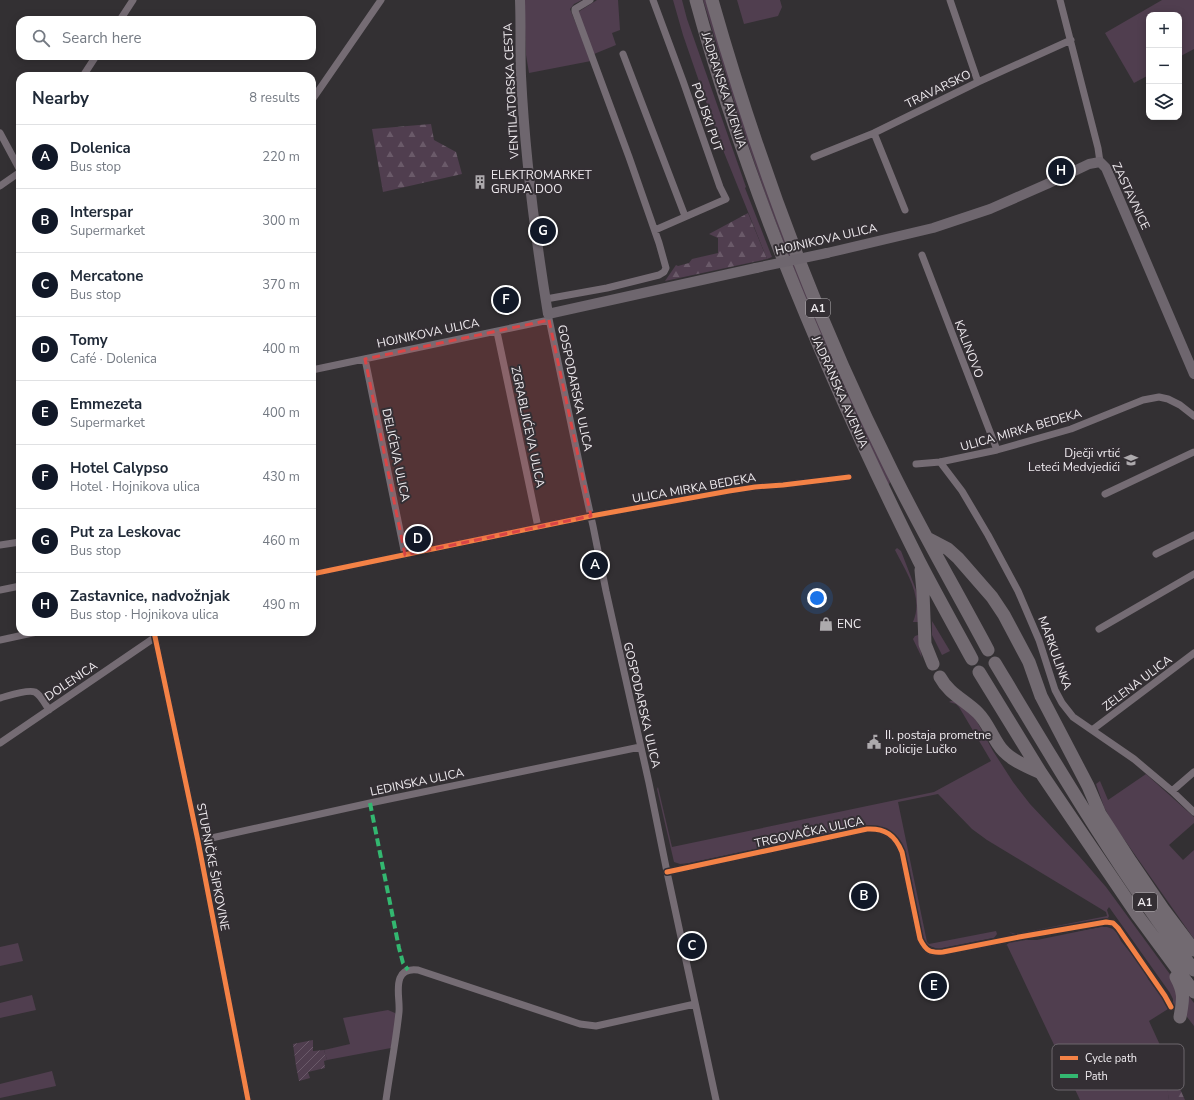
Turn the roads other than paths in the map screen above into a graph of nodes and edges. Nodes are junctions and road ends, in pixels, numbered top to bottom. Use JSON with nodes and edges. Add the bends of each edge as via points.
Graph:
{"nodes":[{"id":1,"x":133,"y":0,"type":"edge"},
{"id":2,"x":380,"y":0,"type":"edge"},
{"id":3,"x":520,"y":0,"type":"edge"},
{"id":4,"x":590,"y":0,"type":"edge"},
{"id":5,"x":653,"y":0,"type":"edge"},
{"id":6,"x":687,"y":0,"type":"edge"},
{"id":7,"x":696,"y":0,"type":"edge"},
{"id":8,"x":713,"y":0,"type":"edge"},
{"id":9,"x":950,"y":0,"type":"edge"},
{"id":10,"x":1060,"y":0,"type":"edge"},
{"id":11,"x":123,"y":16,"type":"edge"},
{"id":12,"x":1071,"y":40,"type":"junction"},
{"id":13,"x":623,"y":54,"type":"dead end"},
{"id":14,"x":93,"y":60,"type":"edge"},
{"id":15,"x":86,"y":72,"type":"edge"},
{"id":16,"x":978,"y":82,"type":"junction"},
{"id":17,"x":316,"y":94,"type":"edge"},
{"id":18,"x":725,"y":100,"type":"junction"},
{"id":19,"x":0,"y":133,"type":"edge"},
{"id":20,"x":874,"y":133,"type":"junction"},
{"id":21,"x":814,"y":157,"type":"dead end"},
{"id":22,"x":1100,"y":162,"type":"junction"},
{"id":23,"x":16,"y":163,"type":"edge"},
{"id":24,"x":16,"y":174,"type":"edge"},
{"id":25,"x":0,"y":186,"type":"edge"},
{"id":26,"x":905,"y":210,"type":"dead end"},
{"id":27,"x":685,"y":216,"type":"junction"},
{"id":28,"x":655,"y":230,"type":"junction"},
{"id":29,"x":922,"y":255,"type":"dead end"},
{"id":30,"x":546,"y":299,"type":"junction"},
{"id":31,"x":549,"y":317,"type":"junction"},
{"id":32,"x":497,"y":332,"type":"junction"},
{"id":33,"x":365,"y":359,"type":"junction"},
{"id":34,"x":316,"y":369,"type":"edge"},
{"id":35,"x":1194,"y":373,"type":"edge"},
{"id":36,"x":1194,"y":416,"type":"edge"},
{"id":37,"x":997,"y":450,"type":"junction"},
{"id":38,"x":1194,"y":452,"type":"edge"},
{"id":39,"x":940,"y":462,"type":"junction"},
{"id":40,"x":916,"y":464,"type":"dead end"},
{"id":41,"x":849,"y":477,"type":"dead end"},
{"id":42,"x":1105,"y":494,"type":"dead end"},
{"id":43,"x":591,"y":516,"type":"junction"},
{"id":44,"x":538,"y":527,"type":"junction"},
{"id":45,"x":1194,"y":535,"type":"edge"},
{"id":46,"x":927,"y":538,"type":"junction"},
{"id":47,"x":16,"y":543,"type":"edge"},
{"id":48,"x":0,"y":545,"type":"edge"},
{"id":49,"x":1156,"y":554,"type":"dead end"},
{"id":50,"x":405,"y":555,"type":"junction"},
{"id":51,"x":920,"y":562,"type":"junction"},
{"id":52,"x":316,"y":573,"type":"edge"},
{"id":53,"x":1194,"y":574,"type":"edge"},
{"id":54,"x":16,"y":587,"type":"edge"},
{"id":55,"x":0,"y":590,"type":"edge"},
{"id":56,"x":1099,"y":629,"type":"dead end"},
{"id":57,"x":19,"y":636,"type":"edge"},
{"id":58,"x":153,"y":636,"type":"edge"},
{"id":59,"x":154,"y":636,"type":"edge"},
{"id":60,"x":0,"y":640,"type":"edge"},
{"id":61,"x":988,"y":650,"type":"dead end"},
{"id":62,"x":1194,"y":653,"type":"edge"},
{"id":63,"x":972,"y":659,"type":"dead end"},
{"id":64,"x":995,"y":663,"type":"dead end"},
{"id":65,"x":933,"y":664,"type":"dead end"},
{"id":66,"x":979,"y":672,"type":"dead end"},
{"id":67,"x":940,"y":677,"type":"dead end"},
{"id":68,"x":0,"y":698,"type":"edge"},
{"id":69,"x":49,"y":710,"type":"junction"},
{"id":70,"x":1092,"y":730,"type":"junction"},
{"id":71,"x":0,"y":743,"type":"edge"},
{"id":72,"x":640,"y":746,"type":"junction"},
{"id":73,"x":1194,"y":772,"type":"edge"},
{"id":74,"x":1041,"y":773,"type":"junction"},
{"id":75,"x":1172,"y":791,"type":"junction"},
{"id":76,"x":1194,"y":812,"type":"edge"},
{"id":77,"x":198,"y":841,"type":"junction"},
{"id":78,"x":667,"y":872,"type":"junction"},
{"id":79,"x":1194,"y":950,"type":"edge"},
{"id":80,"x":1170,"y":959,"type":"junction"},
{"id":81,"x":1194,"y":970,"type":"edge"},
{"id":82,"x":1194,"y":992,"type":"edge"},
{"id":83,"x":695,"y":1004,"type":"junction"},
{"id":84,"x":1171,"y":1007,"type":"dead end"},
{"id":85,"x":1180,"y":1017,"type":"dead end"},
{"id":86,"x":248,"y":1100,"type":"edge"},
{"id":87,"x":386,"y":1100,"type":"edge"},
{"id":88,"x":716,"y":1100,"type":"edge"}],
"edges":[{"from":1,"to":11,"type":"street"},
{"from":2,"to":17,"type":"street"},
{"from":3,"to":30,"type":"main road","name":"VENTILATORSKA CESTA","via":[[521,75],[528,166]]},
{"from":4,"to":28,"type":"street","via":[[575,11]]},
{"from":5,"to":27,"type":"street","name":"POLJSKI PUT","via":[[726,199]]},
{"from":6,"to":18,"type":"highway","via":[[709,73]]},
{"from":7,"to":18,"type":"highway","name":"JADRANSKA AVENIJA","number":"A1"},
{"from":8,"to":46,"type":"highway","name":"JADRANSKA AVENIJA","number":"A1","via":[[750,124],[800,263],[880,445]]},
{"from":9,"to":16,"type":"street"},
{"from":10,"to":12,"type":"street","name":"ZASTAVNICE"},
{"from":12,"to":16,"type":"street","name":"TRAVARSKO"},
{"from":12,"to":22,"type":"street","name":"ZASTAVNICE"},
{"from":13,"to":27,"type":"street"},
{"from":14,"to":15,"type":"street"},
{"from":16,"to":20,"type":"street","name":"TRAVARSKO"},
{"from":18,"to":51,"type":"highway","name":"JADRANSKA AVENIJA","number":"A1","via":[[798,297],[858,434]]},
{"from":19,"to":23,"type":"street"},
{"from":20,"to":21,"type":"street","name":"TRAVARSKO"},
{"from":20,"to":26,"type":"street"},
{"from":22,"to":31,"type":"main road","name":"HOJNIKOVA ULICA","bridge":true,"via":[[1089,164],[990,209],[933,228]]},
{"from":22,"to":35,"type":"main road","name":"ZASTAVNICE","via":[[1106,168]]},
{"from":24,"to":25,"type":"street"},
{"from":27,"to":28,"type":"street","name":"POLJSKI PUT"},
{"from":28,"to":30,"type":"street","via":[[666,268],[664,272],[607,288]]},
{"from":29,"to":37,"type":"street","name":"KALINOVO"},
{"from":30,"to":31,"type":"main road","name":"VENTILATORSKA CESTA"},
{"from":31,"to":32,"type":"street","name":"HOJNIKOVA ULICA"},
{"from":31,"to":43,"type":"street","name":"GOSPODARSKA ULICA"},
{"from":32,"to":33,"type":"street","name":"HOJNIKOVA ULICA"},
{"from":32,"to":44,"type":"street","name":"ZGRABLJIĆEVA ULICA"},
{"from":33,"to":34,"type":"street","name":"HOJNIKOVA ULICA"},
{"from":33,"to":50,"type":"street","name":"DELIĆEVA ULICA"},
{"from":36,"to":37,"type":"street","name":"ULICA MIRKA BEDEKA","via":[[1180,405],[1159,397],[1143,400],[1071,430]]},
{"from":37,"to":39,"type":"street","name":"ULICA MIRKA BEDEKA"},
{"from":38,"to":42,"type":"street"},
{"from":39,"to":40,"type":"street","name":"ULICA MIRKA BEDEKA"},
{"from":39,"to":70,"type":"street","name":"MARKULINKA","via":[[962,491],[1018,591],[1062,703],[1073,717]]},
{"from":41,"to":43,"type":"street","name":"ULICA MIRKA BEDEKA","via":[[729,490]]},
{"from":43,"to":44,"type":"street"},
{"from":43,"to":72,"type":"street","name":"GOSPODARSKA ULICA"},
{"from":44,"to":50,"type":"street"},
{"from":45,"to":49,"type":"street"},
{"from":46,"to":61,"type":"highway","name":"JADRANSKA AVENIJA"},
{"from":46,"to":79,"type":"highway","via":[[948,549],[958,558],[1004,615],[1029,662],[1041,696],[1100,814],[1130,862]]},
{"from":47,"to":48,"type":"street"},
{"from":50,"to":52,"type":"street"},
{"from":51,"to":63,"type":"highway","name":"JADRANSKA AVENIJA","number":"A1"},
{"from":51,"to":65,"type":"highway","via":[[925,644]]},
{"from":53,"to":56,"type":"street"},
{"from":54,"to":55,"type":"street"},
{"from":57,"to":60,"type":"street"},
{"from":58,"to":69,"type":"street","name":"DOLENICA"},
{"from":59,"to":77,"type":"street","name":"STUPNIČKE ŠIPKOVINE"},
{"from":62,"to":70,"type":"street","name":"ZELENA ULICA"},
{"from":64,"to":81,"type":"highway","number":"A1","via":[[1083,810]]},
{"from":66,"to":74,"type":"highway","number":"A1"},
{"from":67,"to":74,"type":"highway","via":[[948,689],[979,714],[1008,756]]},
{"from":68,"to":69,"type":"street","via":[[28,691],[35,692]]},
{"from":69,"to":71,"type":"street","name":"DOLENICA"},
{"from":70,"to":75,"type":"street","name":"MARKULINKA","via":[[1134,759]]},
{"from":72,"to":77,"type":"street","name":"LEDINSKA ULICA"},
{"from":72,"to":78,"type":"street","name":"GOSPODARSKA ULICA"},
{"from":73,"to":75,"type":"street"},
{"from":74,"to":80,"type":"highway","number":"A1"},
{"from":75,"to":76,"type":"street","name":"MARKULINKA"},
{"from":77,"to":86,"type":"street","name":"STUPNIČKE ŠIPKOVINE"},
{"from":78,"to":83,"type":"street","name":"GOSPODARSKA ULICA"},
{"from":78,"to":84,"type":"street","name":"TRGOVAČKA ULICA","via":[[866,829],[879,829],[892,836],[899,844],[920,939],[930,952],[943,952],[1106,922],[1112,923],[1118,928]]},
{"from":80,"to":82,"type":"highway","number":"A1"},
{"from":80,"to":85,"type":"highway","via":[[1183,991]]},
{"from":83,"to":87,"type":"street","via":[[596,1026],[580,1024],[418,970],[408,970],[402,974],[399,981],[400,1003]]},
{"from":83,"to":88,"type":"street","name":"GOSPODARSKA ULICA"}]}
